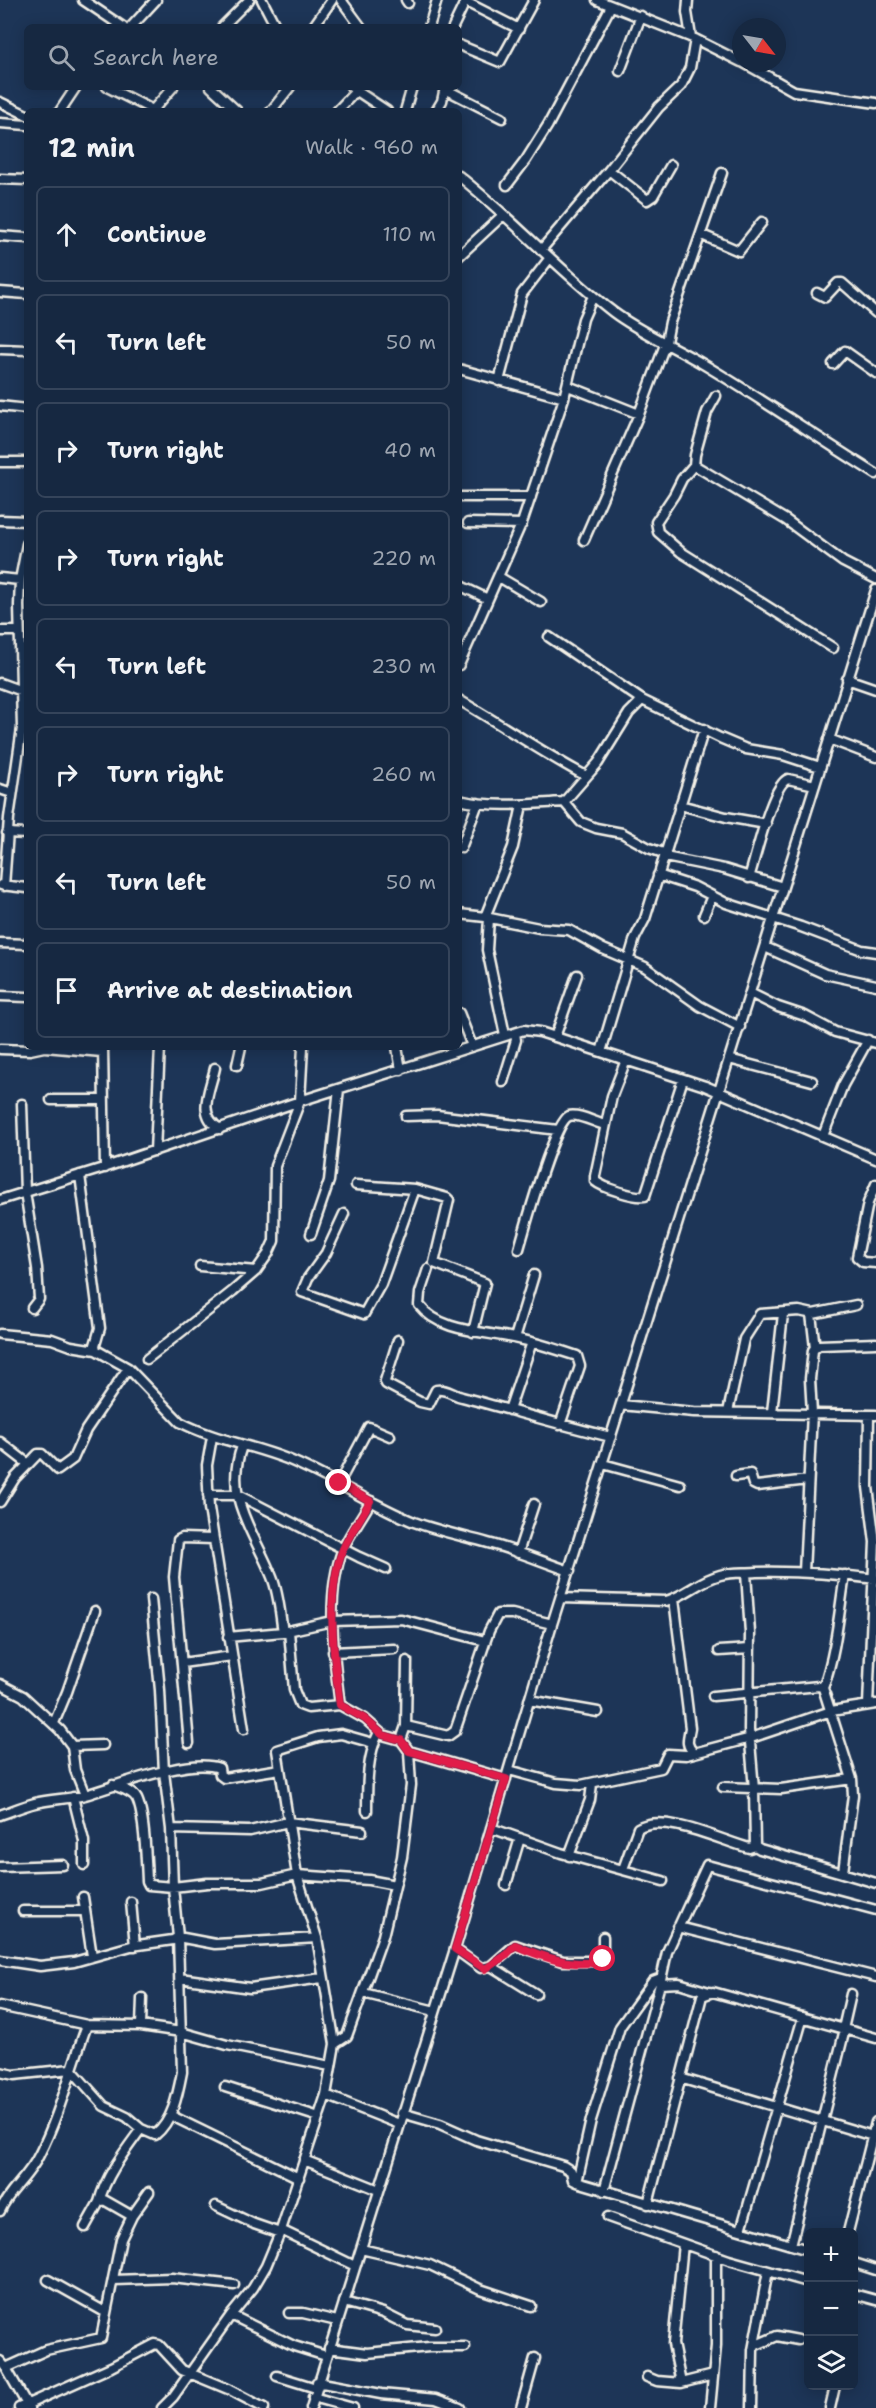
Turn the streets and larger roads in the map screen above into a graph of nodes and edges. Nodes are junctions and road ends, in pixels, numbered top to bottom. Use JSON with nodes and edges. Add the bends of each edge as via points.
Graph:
{"nodes":[{"id":1,"x":83,"y":0,"type":"edge"},
{"id":2,"x":156,"y":0,"type":"edge"},
{"id":3,"x":249,"y":0,"type":"edge"},
{"id":4,"x":262,"y":0,"type":"edge"},
{"id":5,"x":332,"y":0,"type":"edge"},
{"id":6,"x":341,"y":0,"type":"edge"},
{"id":7,"x":437,"y":0,"type":"edge"},
{"id":8,"x":534,"y":0,"type":"edge"},
{"id":9,"x":597,"y":0,"type":"edge"},
{"id":10,"x":688,"y":0,"type":"edge"},
{"id":11,"x":466,"y":1,"type":"edge"},
{"id":12,"x":611,"y":6,"type":"junction"},
{"id":13,"x":641,"y":16,"type":"junction"},
{"id":14,"x":119,"y":24,"type":"edge"},
{"id":15,"x":133,"y":24,"type":"edge"},
{"id":16,"x":225,"y":24,"type":"edge"},
{"id":17,"x":274,"y":24,"type":"edge"},
{"id":18,"x":315,"y":24,"type":"edge"},
{"id":19,"x":358,"y":24,"type":"edge"},
{"id":20,"x":430,"y":24,"type":"edge"},
{"id":21,"x":454,"y":24,"type":"edge"},
{"id":22,"x":519,"y":29,"type":"junction"},
{"id":23,"x":693,"y":38,"type":"junction"},
{"id":24,"x":462,"y":46,"type":"edge"},
{"id":25,"x":732,"y":57,"type":"edge"},
{"id":26,"x":620,"y":71,"type":"dead end"},
{"id":27,"x":760,"y":72,"type":"edge"},
{"id":28,"x":74,"y":90,"type":"edge"},
{"id":29,"x":113,"y":90,"type":"edge"},
{"id":30,"x":170,"y":90,"type":"edge"},
{"id":31,"x":214,"y":90,"type":"edge"},
{"id":32,"x":288,"y":90,"type":"edge"},
{"id":33,"x":352,"y":90,"type":"edge"},
{"id":34,"x":355,"y":90,"type":"edge"},
{"id":35,"x":410,"y":90,"type":"edge"},
{"id":36,"x":445,"y":90,"type":"edge"},
{"id":37,"x":449,"y":90,"type":"edge"},
{"id":38,"x":0,"y":102,"type":"edge"},
{"id":39,"x":876,"y":103,"type":"edge"},
{"id":40,"x":62,"y":108,"type":"edge"},
{"id":41,"x":147,"y":108,"type":"edge"},
{"id":42,"x":156,"y":108,"type":"edge"},
{"id":43,"x":234,"y":108,"type":"edge"},
{"id":44,"x":274,"y":108,"type":"edge"},
{"id":45,"x":339,"y":108,"type":"edge"},
{"id":46,"x":382,"y":108,"type":"edge"},
{"id":47,"x":406,"y":108,"type":"edge"},
{"id":48,"x":438,"y":108,"type":"edge"},
{"id":49,"x":24,"y":114,"type":"edge"},
{"id":50,"x":502,"y":118,"type":"dead end"},
{"id":51,"x":0,"y":123,"type":"edge"},
{"id":52,"x":24,"y":125,"type":"edge"},
{"id":53,"x":671,"y":165,"type":"dead end"},
{"id":54,"x":609,"y":170,"type":"junction"},
{"id":55,"x":722,"y":173,"type":"dead end"},
{"id":56,"x":462,"y":178,"type":"edge"},
{"id":57,"x":0,"y":179,"type":"edge"},
{"id":58,"x":24,"y":180,"type":"edge"},
{"id":59,"x":507,"y":184,"type":"dead end"},
{"id":60,"x":502,"y":215,"type":"junction"},
{"id":61,"x":762,"y":222,"type":"dead end"},
{"id":62,"x":702,"y":235,"type":"junction"},
{"id":63,"x":0,"y":236,"type":"edge"},
{"id":64,"x":24,"y":238,"type":"edge"},
{"id":65,"x":541,"y":250,"type":"junction"},
{"id":66,"x":462,"y":253,"type":"edge"},
{"id":67,"x":549,"y":259,"type":"junction"},
{"id":68,"x":0,"y":292,"type":"edge"},
{"id":69,"x":817,"y":293,"type":"dead end"},
{"id":70,"x":24,"y":294,"type":"edge"},
{"id":71,"x":593,"y":296,"type":"junction"},
{"id":72,"x":876,"y":313,"type":"edge"},
{"id":73,"x":666,"y":342,"type":"junction"},
{"id":74,"x":0,"y":349,"type":"edge"},
{"id":75,"x":24,"y":350,"type":"edge"},
{"id":76,"x":833,"y":363,"type":"dead end"},
{"id":77,"x":462,"y":370,"type":"edge"},
{"id":78,"x":876,"y":373,"type":"edge"},
{"id":79,"x":499,"y":381,"type":"junction"},
{"id":80,"x":568,"y":386,"type":"junction"},
{"id":81,"x":716,"y":396,"type":"dead end"},
{"id":82,"x":564,"y":398,"type":"junction"},
{"id":83,"x":0,"y":406,"type":"edge"},
{"id":84,"x":24,"y":409,"type":"edge"},
{"id":85,"x":639,"y":414,"type":"junction"},
{"id":86,"x":0,"y":462,"type":"edge"},
{"id":87,"x":24,"y":462,"type":"edge"},
{"id":88,"x":694,"y":465,"type":"junction"},
{"id":89,"x":876,"y":474,"type":"edge"},
{"id":90,"x":462,"y":497,"type":"edge"},
{"id":91,"x":531,"y":497,"type":"junction"},
{"id":92,"x":0,"y":520,"type":"edge"},
{"id":93,"x":24,"y":520,"type":"edge"},
{"id":94,"x":468,"y":523,"type":"dead end"},
{"id":95,"x":522,"y":524,"type":"junction"},
{"id":96,"x":584,"y":540,"type":"dead end"},
{"id":97,"x":24,"y":559,"type":"edge"},
{"id":98,"x":499,"y":577,"type":"junction"},
{"id":99,"x":0,"y":578,"type":"edge"},
{"id":100,"x":876,"y":579,"type":"edge"},
{"id":101,"x":20,"y":580,"type":"junction"},
{"id":102,"x":462,"y":586,"type":"edge"},
{"id":103,"x":875,"y":594,"type":"edge"},
{"id":104,"x":488,"y":599,"type":"junction"},
{"id":105,"x":541,"y":602,"type":"dead end"},
{"id":106,"x":23,"y":615,"type":"edge"},
{"id":107,"x":0,"y":631,"type":"edge"},
{"id":108,"x":19,"y":631,"type":"junction"},
{"id":109,"x":549,"y":637,"type":"dead end"},
{"id":110,"x":833,"y":648,"type":"dead end"},
{"id":111,"x":462,"y":658,"type":"edge"},
{"id":112,"x":847,"y":679,"type":"junction"},
{"id":113,"x":0,"y":683,"type":"edge"},
{"id":114,"x":876,"y":689,"type":"edge"},
{"id":115,"x":22,"y":691,"type":"junction"},
{"id":116,"x":642,"y":700,"type":"junction"},
{"id":117,"x":462,"y":702,"type":"edge"},
{"id":118,"x":704,"y":729,"type":"junction"},
{"id":119,"x":829,"y":739,"type":"junction"},
{"id":120,"x":876,"y":757,"type":"edge"},
{"id":121,"x":820,"y":767,"type":"junction"},
{"id":122,"x":586,"y":776,"type":"junction"},
{"id":123,"x":814,"y":785,"type":"junction"},
{"id":124,"x":0,"y":789,"type":"edge"},
{"id":125,"x":12,"y":793,"type":"junction"},
{"id":126,"x":462,"y":800,"type":"edge"},
{"id":127,"x":564,"y":802,"type":"junction"},
{"id":128,"x":478,"y":803,"type":"junction"},
{"id":129,"x":522,"y":805,"type":"junction"},
{"id":130,"x":680,"y":805,"type":"junction"},
{"id":131,"x":766,"y":824,"type":"junction"},
{"id":132,"x":8,"y":833,"type":"junction"},
{"id":133,"x":24,"y":834,"type":"edge"},
{"id":134,"x":3,"y":845,"type":"edge"},
{"id":135,"x":462,"y":845,"type":"edge"},
{"id":136,"x":665,"y":856,"type":"junction"},
{"id":137,"x":658,"y":875,"type":"junction"},
{"id":138,"x":750,"y":878,"type":"junction"},
{"id":139,"x":2,"y":886,"type":"edge"},
{"id":140,"x":783,"y":887,"type":"junction"},
{"id":141,"x":24,"y":888,"type":"edge"},
{"id":142,"x":712,"y":896,"type":"junction"},
{"id":143,"x":462,"y":914,"type":"edge"},
{"id":144,"x":704,"y":915,"type":"dead end"},
{"id":145,"x":487,"y":917,"type":"junction"},
{"id":146,"x":774,"y":918,"type":"junction"},
{"id":147,"x":0,"y":943,"type":"edge"},
{"id":148,"x":24,"y":944,"type":"edge"},
{"id":149,"x":765,"y":947,"type":"junction"},
{"id":150,"x":876,"y":952,"type":"edge"},
{"id":151,"x":629,"y":958,"type":"junction"},
{"id":152,"x":577,"y":975,"type":"dead end"},
{"id":153,"x":876,"y":985,"type":"edge"},
{"id":154,"x":750,"y":993,"type":"junction"},
{"id":155,"x":0,"y":996,"type":"edge"},
{"id":156,"x":24,"y":997,"type":"edge"},
{"id":157,"x":462,"y":1021,"type":"edge"},
{"id":158,"x":740,"y":1027,"type":"junction"},
{"id":159,"x":515,"y":1033,"type":"junction"},
{"id":160,"x":506,"y":1035,"type":"junction"},
{"id":161,"x":555,"y":1037,"type":"junction"},
{"id":162,"x":872,"y":1042,"type":"edge"},
{"id":163,"x":472,"y":1046,"type":"junction"},
{"id":164,"x":462,"y":1048,"type":"edge"},
{"id":165,"x":0,"y":1049,"type":"edge"},
{"id":166,"x":24,"y":1050,"type":"edge"},
{"id":167,"x":102,"y":1050,"type":"edge"},
{"id":168,"x":160,"y":1050,"type":"edge"},
{"id":169,"x":240,"y":1050,"type":"edge"},
{"id":170,"x":303,"y":1050,"type":"edge"},
{"id":171,"x":397,"y":1050,"type":"edge"},
{"id":172,"x":442,"y":1051,"type":"edge"},
{"id":173,"x":601,"y":1052,"type":"junction"},
{"id":174,"x":729,"y":1059,"type":"junction"},
{"id":175,"x":626,"y":1060,"type":"junction"},
{"id":176,"x":237,"y":1065,"type":"dead end"},
{"id":177,"x":214,"y":1068,"type":"dead end"},
{"id":178,"x":400,"y":1070,"type":"junction"},
{"id":179,"x":684,"y":1079,"type":"junction"},
{"id":180,"x":812,"y":1081,"type":"dead end"},
{"id":181,"x":502,"y":1082,"type":"dead end"},
{"id":182,"x":339,"y":1089,"type":"junction"},
{"id":183,"x":718,"y":1093,"type":"junction"},
{"id":184,"x":51,"y":1100,"type":"dead end"},
{"id":185,"x":102,"y":1100,"type":"junction"},
{"id":186,"x":300,"y":1101,"type":"junction"},
{"id":187,"x":22,"y":1104,"type":"dead end"},
{"id":188,"x":406,"y":1116,"type":"dead end"},
{"id":189,"x":605,"y":1125,"type":"junction"},
{"id":190,"x":220,"y":1129,"type":"junction"},
{"id":191,"x":558,"y":1130,"type":"junction"},
{"id":192,"x":823,"y":1136,"type":"junction"},
{"id":193,"x":155,"y":1151,"type":"junction"},
{"id":194,"x":876,"y":1159,"type":"edge"},
{"id":195,"x":105,"y":1167,"type":"junction"},
{"id":196,"x":80,"y":1175,"type":"junction"},
{"id":197,"x":876,"y":1184,"type":"edge"},
{"id":198,"x":356,"y":1185,"type":"dead end"},
{"id":199,"x":415,"y":1189,"type":"junction"},
{"id":200,"x":26,"y":1192,"type":"junction"},
{"id":201,"x":0,"y":1200,"type":"edge"},
{"id":202,"x":344,"y":1214,"type":"dead end"},
{"id":203,"x":311,"y":1234,"type":"dead end"},
{"id":204,"x":519,"y":1249,"type":"dead end"},
{"id":205,"x":876,"y":1263,"type":"edge"},
{"id":206,"x":200,"y":1266,"type":"dead end"},
{"id":207,"x":428,"y":1269,"type":"dead end"},
{"id":208,"x":256,"y":1271,"type":"junction"},
{"id":209,"x":534,"y":1275,"type":"dead end"},
{"id":210,"x":856,"y":1305,"type":"dead end"},
{"id":211,"x":32,"y":1308,"type":"dead end"},
{"id":212,"x":783,"y":1314,"type":"dead end"},
{"id":213,"x":811,"y":1314,"type":"junction"},
{"id":214,"x":473,"y":1332,"type":"junction"},
{"id":215,"x":0,"y":1334,"type":"edge"},
{"id":216,"x":515,"y":1338,"type":"junction"},
{"id":217,"x":398,"y":1340,"type":"dead end"},
{"id":218,"x":532,"y":1342,"type":"junction"},
{"id":219,"x":876,"y":1343,"type":"edge"},
{"id":220,"x":814,"y":1348,"type":"junction"},
{"id":221,"x":96,"y":1350,"type":"junction"},
{"id":222,"x":147,"y":1359,"type":"dead end"},
{"id":223,"x":128,"y":1368,"type":"junction"},
{"id":224,"x":621,"y":1405,"type":"junction"},
{"id":225,"x":509,"y":1410,"type":"junction"},
{"id":226,"x":728,"y":1412,"type":"junction"},
{"id":227,"x":772,"y":1412,"type":"junction"},
{"id":228,"x":812,"y":1413,"type":"junction"},
{"id":229,"x":873,"y":1415,"type":"edge"},
{"id":230,"x":560,"y":1425,"type":"junction"},
{"id":231,"x":390,"y":1436,"type":"dead end"},
{"id":232,"x":212,"y":1437,"type":"junction"},
{"id":233,"x":611,"y":1437,"type":"junction"},
{"id":234,"x":0,"y":1442,"type":"edge"},
{"id":235,"x":242,"y":1446,"type":"junction"},
{"id":236,"x":27,"y":1463,"type":"junction"},
{"id":237,"x":603,"y":1464,"type":"junction"},
{"id":238,"x":736,"y":1476,"type":"dead end"},
{"id":239,"x":808,"y":1480,"type":"junction"},
{"id":240,"x":339,"y":1483,"type":"junction"},
{"id":241,"x":680,"y":1485,"type":"dead end"},
{"id":242,"x":208,"y":1495,"type":"junction"},
{"id":243,"x":238,"y":1495,"type":"junction"},
{"id":244,"x":370,"y":1501,"type":"junction"},
{"id":245,"x":0,"y":1502,"type":"edge"},
{"id":246,"x":534,"y":1504,"type":"dead end"},
{"id":247,"x":213,"y":1539,"type":"junction"},
{"id":248,"x":344,"y":1549,"type":"junction"},
{"id":249,"x":518,"y":1554,"type":"junction"},
{"id":250,"x":386,"y":1569,"type":"dead end"},
{"id":251,"x":570,"y":1571,"type":"junction"},
{"id":252,"x":804,"y":1572,"type":"junction"},
{"id":253,"x":746,"y":1573,"type":"junction"},
{"id":254,"x":845,"y":1575,"type":"junction"},
{"id":255,"x":874,"y":1579,"type":"edge"},
{"id":256,"x":561,"y":1598,"type":"junction"},
{"id":257,"x":151,"y":1599,"type":"dead end"},
{"id":258,"x":674,"y":1599,"type":"junction"},
{"id":259,"x":95,"y":1611,"type":"dead end"},
{"id":260,"x":332,"y":1621,"type":"junction"},
{"id":261,"x":552,"y":1624,"type":"junction"},
{"id":262,"x":286,"y":1631,"type":"junction"},
{"id":263,"x":228,"y":1636,"type":"junction"},
{"id":264,"x":485,"y":1641,"type":"junction"},
{"id":265,"x":394,"y":1649,"type":"dead end"},
{"id":266,"x":750,"y":1649,"type":"junction"},
{"id":267,"x":719,"y":1651,"type":"dead end"},
{"id":268,"x":333,"y":1652,"type":"junction"},
{"id":269,"x":232,"y":1656,"type":"junction"},
{"id":270,"x":407,"y":1661,"type":"dead end"},
{"id":271,"x":182,"y":1663,"type":"junction"},
{"id":272,"x":0,"y":1684,"type":"edge"},
{"id":273,"x":823,"y":1688,"type":"junction"},
{"id":274,"x":750,"y":1692,"type":"junction"},
{"id":275,"x":713,"y":1696,"type":"dead end"},
{"id":276,"x":529,"y":1700,"type":"junction"},
{"id":277,"x":872,"y":1704,"type":"edge"},
{"id":278,"x":340,"y":1705,"type":"junction"},
{"id":279,"x":831,"y":1711,"type":"junction"},
{"id":280,"x":598,"y":1712,"type":"dead end"},
{"id":281,"x":54,"y":1723,"type":"junction"},
{"id":282,"x":406,"y":1726,"type":"junction"},
{"id":283,"x":244,"y":1729,"type":"dead end"},
{"id":284,"x":379,"y":1732,"type":"junction"},
{"id":285,"x":751,"y":1738,"type":"junction"},
{"id":286,"x":401,"y":1740,"type":"junction"},
{"id":287,"x":189,"y":1743,"type":"dead end"},
{"id":288,"x":373,"y":1743,"type":"junction"},
{"id":289,"x":103,"y":1745,"type":"dead end"},
{"id":290,"x":72,"y":1746,"type":"junction"},
{"id":291,"x":409,"y":1751,"type":"junction"},
{"id":292,"x":694,"y":1753,"type":"junction"},
{"id":293,"x":280,"y":1769,"type":"junction"},
{"id":294,"x":164,"y":1772,"type":"junction"},
{"id":295,"x":508,"y":1775,"type":"junction"},
{"id":296,"x":852,"y":1779,"type":"junction"},
{"id":297,"x":592,"y":1784,"type":"junction"},
{"id":298,"x":112,"y":1785,"type":"junction"},
{"id":299,"x":723,"y":1786,"type":"dead end"},
{"id":300,"x":754,"y":1789,"type":"junction"},
{"id":301,"x":85,"y":1795,"type":"junction"},
{"id":302,"x":73,"y":1797,"type":"junction"},
{"id":303,"x":367,"y":1811,"type":"dead end"},
{"id":304,"x":0,"y":1815,"type":"edge"},
{"id":305,"x":288,"y":1822,"type":"junction"},
{"id":306,"x":491,"y":1828,"type":"junction"},
{"id":307,"x":171,"y":1829,"type":"junction"},
{"id":308,"x":362,"y":1831,"type":"dead end"},
{"id":309,"x":520,"y":1838,"type":"junction"},
{"id":310,"x":755,"y":1846,"type":"junction"},
{"id":311,"x":569,"y":1856,"type":"junction"},
{"id":312,"x":63,"y":1865,"type":"dead end"},
{"id":313,"x":84,"y":1865,"type":"dead end"},
{"id":314,"x":0,"y":1867,"type":"edge"},
{"id":315,"x":623,"y":1869,"type":"junction"},
{"id":316,"x":843,"y":1872,"type":"junction"},
{"id":317,"x":297,"y":1875,"type":"junction"},
{"id":318,"x":663,"y":1881,"type":"dead end"},
{"id":319,"x":876,"y":1882,"type":"edge"},
{"id":320,"x":394,"y":1885,"type":"junction"},
{"id":321,"x":506,"y":1885,"type":"dead end"},
{"id":322,"x":173,"y":1887,"type":"junction"},
{"id":323,"x":83,"y":1897,"type":"dead end"},
{"id":324,"x":131,"y":1902,"type":"dead end"},
{"id":325,"x":876,"y":1910,"type":"edge"},
{"id":326,"x":23,"y":1911,"type":"dead end"},
{"id":327,"x":84,"y":1911,"type":"junction"},
{"id":328,"x":678,"y":1927,"type":"junction"},
{"id":329,"x":178,"y":1937,"type":"junction"},
{"id":330,"x":603,"y":1937,"type":"dead end"},
{"id":331,"x":317,"y":1938,"type":"junction"},
{"id":332,"x":135,"y":1946,"type":"junction"},
{"id":333,"x":455,"y":1949,"type":"junction"},
{"id":334,"x":92,"y":1956,"type":"junction"},
{"id":335,"x":0,"y":1960,"type":"edge"},
{"id":336,"x":491,"y":1966,"type":"junction"},
{"id":337,"x":876,"y":1977,"type":"edge"},
{"id":338,"x":180,"y":1978,"type":"junction"},
{"id":339,"x":322,"y":1978,"type":"junction"},
{"id":340,"x":660,"y":1981,"type":"junction"},
{"id":341,"x":709,"y":1992,"type":"junction"},
{"id":342,"x":363,"y":1993,"type":"junction"},
{"id":343,"x":536,"y":1994,"type":"dead end"},
{"id":344,"x":850,"y":1994,"type":"dead end"},
{"id":345,"x":142,"y":1998,"type":"dead end"},
{"id":346,"x":0,"y":2006,"type":"edge"},
{"id":347,"x":435,"y":2011,"type":"junction"},
{"id":348,"x":803,"y":2018,"type":"junction"},
{"id":349,"x":87,"y":2025,"type":"junction"},
{"id":350,"x":141,"y":2026,"type":"junction"},
{"id":351,"x":844,"y":2029,"type":"junction"},
{"id":352,"x":181,"y":2032,"type":"junction"},
{"id":353,"x":876,"y":2038,"type":"edge"},
{"id":354,"x":334,"y":2044,"type":"junction"},
{"id":355,"x":330,"y":2066,"type":"junction"},
{"id":356,"x":71,"y":2069,"type":"junction"},
{"id":357,"x":0,"y":2072,"type":"edge"},
{"id":358,"x":680,"y":2078,"type":"junction"},
{"id":359,"x":225,"y":2086,"type":"dead end"},
{"id":360,"x":326,"y":2095,"type":"junction"},
{"id":361,"x":776,"y":2106,"type":"junction"},
{"id":362,"x":402,"y":2112,"type":"junction"},
{"id":363,"x":170,"y":2115,"type":"junction"},
{"id":364,"x":319,"y":2117,"type":"junction"},
{"id":365,"x":822,"y":2122,"type":"junction"},
{"id":366,"x":876,"y":2122,"type":"edge"},
{"id":367,"x":399,"y":2124,"type":"junction"},
{"id":368,"x":141,"y":2129,"type":"junction"},
{"id":369,"x":874,"y":2137,"type":"edge"},
{"id":370,"x":304,"y":2160,"type":"junction"},
{"id":371,"x":299,"y":2178,"type":"junction"},
{"id":372,"x":577,"y":2182,"type":"junction"},
{"id":373,"x":379,"y":2190,"type":"junction"},
{"id":374,"x":604,"y":2191,"type":"junction"},
{"id":375,"x":149,"y":2192,"type":"dead end"},
{"id":376,"x":99,"y":2202,"type":"junction"},
{"id":377,"x":648,"y":2204,"type":"junction"},
{"id":378,"x":216,"y":2206,"type":"dead end"},
{"id":379,"x":0,"y":2211,"type":"edge"},
{"id":380,"x":132,"y":2216,"type":"junction"},
{"id":381,"x":608,"y":2217,"type":"dead end"},
{"id":382,"x":85,"y":2228,"type":"dead end"},
{"id":383,"x":849,"y":2228,"type":"edge"},
{"id":384,"x":741,"y":2230,"type":"junction"},
{"id":385,"x":281,"y":2231,"type":"junction"},
{"id":386,"x":683,"y":2244,"type":"junction"},
{"id":387,"x":791,"y":2245,"type":"junction"},
{"id":388,"x":361,"y":2249,"type":"junction"},
{"id":389,"x":804,"y":2249,"type":"edge"},
{"id":390,"x":716,"y":2255,"type":"junction"},
{"id":391,"x":858,"y":2264,"type":"edge"},
{"id":392,"x":355,"y":2266,"type":"junction"},
{"id":393,"x":876,"y":2270,"type":"edge"},
{"id":394,"x":768,"y":2271,"type":"junction"},
{"id":395,"x":48,"y":2280,"type":"dead end"},
{"id":396,"x":114,"y":2280,"type":"junction"},
{"id":397,"x":804,"y":2281,"type":"edge"},
{"id":398,"x":234,"y":2285,"type":"dead end"},
{"id":399,"x":858,"y":2295,"type":"edge"},
{"id":400,"x":876,"y":2300,"type":"edge"},
{"id":401,"x":344,"y":2302,"type":"junction"},
{"id":402,"x":531,"y":2306,"type":"dead end"},
{"id":403,"x":105,"y":2312,"type":"junction"},
{"id":404,"x":290,"y":2313,"type":"dead end"},
{"id":405,"x":231,"y":2315,"type":"junction"},
{"id":406,"x":337,"y":2321,"type":"junction"},
{"id":407,"x":435,"y":2328,"type":"dead end"},
{"id":408,"x":798,"y":2340,"type":"dead end"},
{"id":409,"x":754,"y":2346,"type":"junction"},
{"id":410,"x":465,"y":2347,"type":"dead end"},
{"id":411,"x":328,"y":2352,"type":"junction"},
{"id":412,"x":535,"y":2358,"type":"dead end"},
{"id":413,"x":3,"y":2364,"type":"edge"},
{"id":414,"x":190,"y":2373,"type":"junction"},
{"id":415,"x":713,"y":2375,"type":"junction"},
{"id":416,"x":277,"y":2376,"type":"dead end"},
{"id":417,"x":647,"y":2377,"type":"dead end"},
{"id":418,"x":681,"y":2383,"type":"junction"},
{"id":419,"x":316,"y":2385,"type":"junction"},
{"id":420,"x":834,"y":2390,"type":"edge"},
{"id":421,"x":313,"y":2397,"type":"junction"},
{"id":422,"x":26,"y":2407,"type":"edge"},
{"id":423,"x":162,"y":2408,"type":"edge"},
{"id":424,"x":264,"y":2408,"type":"edge"},
{"id":425,"x":310,"y":2408,"type":"edge"},
{"id":426,"x":353,"y":2408,"type":"edge"},
{"id":427,"x":460,"y":2408,"type":"edge"},
{"id":428,"x":521,"y":2408,"type":"edge"},
{"id":429,"x":710,"y":2408,"type":"edge"},
{"id":430,"x":752,"y":2408,"type":"edge"},
{"id":431,"x":830,"y":2408,"type":"edge"}],
"edges":[{"from":1,"to":14,"type":"street"},
{"from":2,"to":15,"type":"street"},
{"from":3,"to":16,"type":"street"},
{"from":4,"to":17,"type":"street"},
{"from":5,"to":18,"type":"street"},
{"from":6,"to":19,"type":"street"},
{"from":7,"to":20,"type":"street"},
{"from":8,"to":22,"type":"street"},
{"from":9,"to":12,"type":"street"},
{"from":10,"to":23,"type":"street"},
{"from":11,"to":21,"type":"street"},
{"from":11,"to":22,"type":"street"},
{"from":12,"to":13,"type":"street"},
{"from":12,"to":59,"type":"street","via":[[548,126]]},
{"from":13,"to":23,"type":"street"},
{"from":13,"to":26,"type":"street"},
{"from":22,"to":24,"type":"street","via":[[500,62]]},
{"from":23,"to":25,"type":"street"},
{"from":23,"to":54,"type":"street","via":[[690,68],[681,86],[659,107]]},
{"from":27,"to":39,"type":"street","via":[[794,91]]},
{"from":28,"to":40,"type":"street"},
{"from":29,"to":41,"type":"street"},
{"from":30,"to":42,"type":"street"},
{"from":31,"to":43,"type":"street"},
{"from":32,"to":44,"type":"street"},
{"from":33,"to":45,"type":"street"},
{"from":34,"to":46,"type":"street"},
{"from":35,"to":47,"type":"street"},
{"from":36,"to":48,"type":"street"},
{"from":37,"to":50,"type":"street"},
{"from":38,"to":49,"type":"street"},
{"from":51,"to":52,"type":"street"},
{"from":53,"to":54,"type":"street","via":[[647,200]]},
{"from":54,"to":65,"type":"street"},
{"from":55,"to":62,"type":"street"},
{"from":56,"to":60,"type":"street"},
{"from":57,"to":58,"type":"street"},
{"from":60,"to":65,"type":"street"},
{"from":60,"to":66,"type":"street"},
{"from":61,"to":62,"type":"street","via":[[739,251]]},
{"from":62,"to":73,"type":"street"},
{"from":63,"to":64,"type":"street"},
{"from":65,"to":67,"type":"street"},
{"from":67,"to":71,"type":"street"},
{"from":67,"to":79,"type":"street","via":[[522,294]]},
{"from":68,"to":70,"type":"street"},
{"from":69,"to":72,"type":"street","via":[[825,297],[842,283]]},
{"from":71,"to":73,"type":"street","via":[[645,334]]},
{"from":71,"to":80,"type":"street","via":[[583,319]]},
{"from":73,"to":85,"type":"street"},
{"from":73,"to":89,"type":"street"},
{"from":74,"to":75,"type":"street"},
{"from":76,"to":78,"type":"street","via":[[845,351]]},
{"from":77,"to":79,"type":"street"},
{"from":79,"to":82,"type":"street"},
{"from":80,"to":82,"type":"street"},
{"from":80,"to":85,"type":"street"},
{"from":81,"to":88,"type":"street","via":[[707,412]]},
{"from":82,"to":91,"type":"street"},
{"from":83,"to":84,"type":"street"},
{"from":85,"to":96,"type":"street"},
{"from":86,"to":87,"type":"street"},
{"from":88,"to":100,"type":"street","via":[[786,520],[843,562]]},
{"from":88,"to":110,"type":"street","via":[[656,522],[658,532],[703,567]]},
{"from":90,"to":91,"type":"street"},
{"from":91,"to":95,"type":"street"},
{"from":92,"to":93,"type":"street"},
{"from":94,"to":95,"type":"street"},
{"from":95,"to":98,"type":"street"},
{"from":97,"to":101,"type":"street"},
{"from":98,"to":104,"type":"street"},
{"from":98,"to":105,"type":"street"},
{"from":99,"to":101,"type":"street"},
{"from":101,"to":106,"type":"street"},
{"from":102,"to":104,"type":"street"},
{"from":103,"to":112,"type":"street"},
{"from":104,"to":111,"type":"street"},
{"from":106,"to":108,"type":"street"},
{"from":107,"to":108,"type":"street"},
{"from":108,"to":115,"type":"street"},
{"from":109,"to":116,"type":"street"},
{"from":112,"to":114,"type":"street"},
{"from":112,"to":119,"type":"street"},
{"from":113,"to":115,"type":"street"},
{"from":115,"to":125,"type":"street","via":[[22,728]]},
{"from":116,"to":118,"type":"street"},
{"from":116,"to":122,"type":"street","via":[[628,713],[613,742]]},
{"from":117,"to":122,"type":"street"},
{"from":118,"to":121,"type":"street","via":[[746,749]]},
{"from":118,"to":130,"type":"street"},
{"from":119,"to":120,"type":"street"},
{"from":119,"to":121,"type":"street"},
{"from":121,"to":123,"type":"street"},
{"from":122,"to":127,"type":"street"},
{"from":123,"to":131,"type":"street","via":[[784,780]]},
{"from":123,"to":140,"type":"street"},
{"from":124,"to":125,"type":"street"},
{"from":125,"to":132,"type":"street"},
{"from":126,"to":128,"type":"street"},
{"from":127,"to":129,"type":"street"},
{"from":127,"to":136,"type":"street","via":[[581,822],[622,833]]},
{"from":128,"to":129,"type":"street"},
{"from":128,"to":135,"type":"street"},
{"from":129,"to":145,"type":"street","via":[[513,847]]},
{"from":130,"to":131,"type":"street"},
{"from":130,"to":136,"type":"street"},
{"from":131,"to":138,"type":"street"},
{"from":132,"to":133,"type":"street"},
{"from":132,"to":134,"type":"street"},
{"from":134,"to":139,"type":"street"},
{"from":136,"to":137,"type":"street"},
{"from":136,"to":138,"type":"street"},
{"from":137,"to":142,"type":"street"},
{"from":137,"to":151,"type":"street"},
{"from":138,"to":140,"type":"street"},
{"from":139,"to":141,"type":"street"},
{"from":140,"to":146,"type":"street"},
{"from":142,"to":144,"type":"street"},
{"from":142,"to":146,"type":"street"},
{"from":143,"to":145,"type":"street"},
{"from":145,"to":151,"type":"street","via":[[569,930]]},
{"from":145,"to":160,"type":"street","via":[[488,950]]},
{"from":146,"to":149,"type":"street"},
{"from":146,"to":150,"type":"street"},
{"from":147,"to":148,"type":"street"},
{"from":149,"to":153,"type":"street","via":[[820,972]]},
{"from":149,"to":154,"type":"street"},
{"from":151,"to":158,"type":"street","via":[[700,1006]]},
{"from":151,"to":173,"type":"street"},
{"from":152,"to":161,"type":"street"},
{"from":154,"to":158,"type":"street"},
{"from":154,"to":162,"type":"street","via":[[835,1032]]},
{"from":155,"to":156,"type":"street"},
{"from":157,"to":163,"type":"street"},
{"from":158,"to":174,"type":"street"},
{"from":159,"to":160,"type":"street"},
{"from":159,"to":161,"type":"street","via":[[524,1030]]},
{"from":159,"to":181,"type":"street"},
{"from":160,"to":163,"type":"street"},
{"from":161,"to":173,"type":"street"},
{"from":162,"to":192,"type":"street","via":[[843,1085]]},
{"from":163,"to":164,"type":"street"},
{"from":165,"to":166,"type":"street"},
{"from":167,"to":185,"type":"street"},
{"from":168,"to":193,"type":"street"},
{"from":169,"to":176,"type":"street"},
{"from":170,"to":186,"type":"street"},
{"from":171,"to":178,"type":"street"},
{"from":172,"to":178,"type":"street"},
{"from":173,"to":175,"type":"street"},
{"from":174,"to":180,"type":"street"},
{"from":174,"to":183,"type":"street"},
{"from":175,"to":179,"type":"street"},
{"from":175,"to":189,"type":"street"},
{"from":177,"to":190,"type":"street","via":[[206,1110],[208,1120]]},
{"from":178,"to":182,"type":"street"},
{"from":179,"to":183,"type":"street"},
{"from":179,"to":189,"type":"street","via":[[644,1197],[627,1195],[595,1181]]},
{"from":182,"to":186,"type":"street"},
{"from":182,"to":203,"type":"street","via":[[329,1180]]},
{"from":183,"to":192,"type":"street"},
{"from":183,"to":224,"type":"street"},
{"from":184,"to":185,"type":"street"},
{"from":185,"to":195,"type":"street"},
{"from":186,"to":190,"type":"street"},
{"from":186,"to":208,"type":"street","via":[[275,1166],[274,1241]]},
{"from":187,"to":200,"type":"street"},
{"from":188,"to":191,"type":"street","via":[[437,1115]]},
{"from":189,"to":191,"type":"street","via":[[572,1115]]},
{"from":190,"to":193,"type":"street"},
{"from":191,"to":204,"type":"street"},
{"from":192,"to":194,"type":"street"},
{"from":193,"to":195,"type":"street"},
{"from":195,"to":196,"type":"street"},
{"from":196,"to":200,"type":"street"},
{"from":196,"to":221,"type":"street","via":[[99,1319]]},
{"from":197,"to":205,"type":"street","via":[[857,1257],[862,1262]]},
{"from":198,"to":199,"type":"street"},
{"from":199,"to":202,"type":"street","via":[[381,1284],[364,1314],[302,1292]]},
{"from":199,"to":214,"type":"street","via":[[449,1200],[434,1263],[485,1283]]},
{"from":200,"to":201,"type":"street"},
{"from":200,"to":211,"type":"street","via":[[39,1299]]},
{"from":206,"to":208,"type":"street"},
{"from":207,"to":214,"type":"street","via":[[420,1293],[419,1305],[424,1312]]},
{"from":208,"to":222,"type":"street"},
{"from":209,"to":216,"type":"street"},
{"from":210,"to":213,"type":"street"},
{"from":212,"to":227,"type":"street"},
{"from":213,"to":220,"type":"street"},
{"from":213,"to":226,"type":"street","via":[[760,1314],[744,1340]]},
{"from":214,"to":216,"type":"street"},
{"from":215,"to":221,"type":"street","via":[[52,1339]]},
{"from":216,"to":218,"type":"street"},
{"from":217,"to":225,"type":"street","via":[[386,1384],[426,1404],[438,1389]]},
{"from":218,"to":225,"type":"street"},
{"from":218,"to":230,"type":"street","via":[[577,1356],[579,1360]]},
{"from":219,"to":220,"type":"street","via":[[849,1342]]},
{"from":220,"to":228,"type":"street","via":[[810,1379]]},
{"from":221,"to":223,"type":"street"},
{"from":223,"to":232,"type":"street","via":[[180,1422]]},
{"from":223,"to":236,"type":"street","via":[[86,1430],[73,1459],[58,1470],[42,1454]]},
{"from":224,"to":226,"type":"street"},
{"from":224,"to":233,"type":"street"},
{"from":225,"to":230,"type":"street"},
{"from":226,"to":227,"type":"street"},
{"from":227,"to":228,"type":"street"},
{"from":228,"to":229,"type":"street"},
{"from":228,"to":239,"type":"street"},
{"from":229,"to":255,"type":"street","via":[[868,1487],[875,1542]]},
{"from":230,"to":233,"type":"street"},
{"from":231,"to":240,"type":"street","via":[[369,1427]]},
{"from":232,"to":235,"type":"street"},
{"from":232,"to":242,"type":"street","via":[[207,1465]]},
{"from":233,"to":237,"type":"street"},
{"from":234,"to":236,"type":"street"},
{"from":235,"to":240,"type":"street","via":[[287,1459]]},
{"from":235,"to":243,"type":"street","via":[[236,1465]]},
{"from":236,"to":245,"type":"street"},
{"from":237,"to":241,"type":"street"},
{"from":237,"to":251,"type":"street"},
{"from":238,"to":239,"type":"street","via":[[750,1474],[753,1484],[758,1486]]},
{"from":239,"to":252,"type":"street"},
{"from":240,"to":244,"type":"street"},
{"from":242,"to":243,"type":"street"},
{"from":242,"to":247,"type":"street"},
{"from":243,"to":248,"type":"street"},
{"from":243,"to":262,"type":"street","via":[[273,1579]]},
{"from":244,"to":248,"type":"street"},
{"from":244,"to":249,"type":"street","via":[[412,1521]]},
{"from":246,"to":249,"type":"street"},
{"from":247,"to":263,"type":"street"},
{"from":247,"to":271,"type":"street","via":[[178,1540],[174,1578]]},
{"from":248,"to":250,"type":"street"},
{"from":248,"to":260,"type":"street"},
{"from":249,"to":251,"type":"street"},
{"from":251,"to":256,"type":"street"},
{"from":252,"to":253,"type":"street"},
{"from":252,"to":254,"type":"street"},
{"from":253,"to":258,"type":"street","via":[[722,1574],[705,1580]]},
{"from":253,"to":266,"type":"street"},
{"from":254,"to":255,"type":"street"},
{"from":254,"to":273,"type":"street"},
{"from":255,"to":277,"type":"street"},
{"from":256,"to":258,"type":"street"},
{"from":256,"to":261,"type":"street"},
{"from":257,"to":294,"type":"street"},
{"from":258,"to":292,"type":"street","via":[[690,1728],[687,1742]]},
{"from":259,"to":281,"type":"street"},
{"from":260,"to":262,"type":"street"},
{"from":260,"to":264,"type":"street","via":[[401,1618]]},
{"from":260,"to":268,"type":"street"},
{"from":261,"to":264,"type":"street","via":[[498,1614]]},
{"from":261,"to":276,"type":"street"},
{"from":262,"to":263,"type":"street"},
{"from":262,"to":278,"type":"street","via":[[294,1690],[300,1705]]},
{"from":263,"to":269,"type":"street"},
{"from":264,"to":282,"type":"street","via":[[455,1731],[448,1736]]},
{"from":265,"to":268,"type":"street"},
{"from":266,"to":267,"type":"street"},
{"from":266,"to":274,"type":"street"},
{"from":268,"to":278,"type":"street"},
{"from":269,"to":271,"type":"street"},
{"from":269,"to":283,"type":"street"},
{"from":270,"to":282,"type":"street"},
{"from":271,"to":287,"type":"street"},
{"from":272,"to":281,"type":"street","via":[[22,1696]]},
{"from":273,"to":274,"type":"street"},
{"from":273,"to":279,"type":"street"},
{"from":274,"to":275,"type":"street"},
{"from":274,"to":285,"type":"street"},
{"from":276,"to":280,"type":"street"},
{"from":276,"to":295,"type":"street"},
{"from":277,"to":279,"type":"street"},
{"from":278,"to":284,"type":"street"},
{"from":279,"to":285,"type":"street"},
{"from":279,"to":296,"type":"street"},
{"from":281,"to":290,"type":"street"},
{"from":282,"to":286,"type":"street"},
{"from":284,"to":286,"type":"street"},
{"from":284,"to":288,"type":"street"},
{"from":285,"to":292,"type":"street"},
{"from":285,"to":300,"type":"street"},
{"from":286,"to":291,"type":"street"},
{"from":288,"to":293,"type":"street","via":[[341,1734],[306,1740],[278,1749]]},
{"from":288,"to":303,"type":"street"},
{"from":289,"to":290,"type":"street"},
{"from":290,"to":301,"type":"street","via":[[75,1770]]},
{"from":291,"to":295,"type":"street"},
{"from":291,"to":320,"type":"street","via":[[410,1792],[402,1857]]},
{"from":292,"to":297,"type":"street","via":[[668,1754],[661,1768]]},
{"from":293,"to":294,"type":"street","via":[[224,1778],[219,1768],[213,1766]]},
{"from":293,"to":305,"type":"street"},
{"from":294,"to":298,"type":"street"},
{"from":294,"to":307,"type":"street"},
{"from":295,"to":297,"type":"street"},
{"from":295,"to":306,"type":"street"},
{"from":296,"to":300,"type":"street"},
{"from":296,"to":316,"type":"street"},
{"from":297,"to":311,"type":"street"},
{"from":298,"to":301,"type":"street"},
{"from":298,"to":322,"type":"street","via":[[137,1799],[147,1881],[150,1885]]},
{"from":299,"to":300,"type":"street"},
{"from":300,"to":310,"type":"street"},
{"from":301,"to":302,"type":"street"},
{"from":302,"to":304,"type":"street","via":[[31,1804]]},
{"from":302,"to":313,"type":"street","via":[[84,1841]]},
{"from":305,"to":307,"type":"street","via":[[250,1831]]},
{"from":305,"to":308,"type":"street"},
{"from":305,"to":317,"type":"street"},
{"from":306,"to":309,"type":"street"},
{"from":306,"to":333,"type":"street"},
{"from":307,"to":322,"type":"street"},
{"from":309,"to":311,"type":"street"},
{"from":309,"to":321,"type":"street"},
{"from":310,"to":315,"type":"street","via":[[749,1848],[685,1828],[642,1825],[633,1838]]},
{"from":310,"to":316,"type":"street"},
{"from":311,"to":315,"type":"street"},
{"from":312,"to":314,"type":"street"},
{"from":315,"to":318,"type":"street"},
{"from":316,"to":319,"type":"street"},
{"from":317,"to":320,"type":"street"},
{"from":317,"to":322,"type":"street","via":[[261,1883]]},
{"from":317,"to":331,"type":"street"},
{"from":320,"to":342,"type":"street","via":[[383,1936]]},
{"from":322,"to":329,"type":"street"},
{"from":323,"to":327,"type":"street"},
{"from":324,"to":332,"type":"street"},
{"from":325,"to":328,"type":"street","via":[[707,1865]]},
{"from":326,"to":327,"type":"street"},
{"from":327,"to":334,"type":"street"},
{"from":328,"to":337,"type":"street"},
{"from":328,"to":340,"type":"street"},
{"from":329,"to":331,"type":"street","via":[[215,1944]]},
{"from":329,"to":332,"type":"street"},
{"from":329,"to":338,"type":"street"},
{"from":330,"to":336,"type":"street","via":[[603,1959],[598,1961],[563,1961],[515,1945]]},
{"from":331,"to":339,"type":"street"},
{"from":332,"to":334,"type":"street"},
{"from":333,"to":336,"type":"street","via":[[482,1968]]},
{"from":333,"to":347,"type":"street"},
{"from":334,"to":335,"type":"street","via":[[40,1966]]},
{"from":336,"to":343,"type":"street"},
{"from":338,"to":339,"type":"street","via":[[250,1988]]},
{"from":338,"to":352,"type":"street"},
{"from":339,"to":354,"type":"street"},
{"from":340,"to":341,"type":"street"},
{"from":340,"to":372,"type":"street","via":[[653,1981],[620,2027],[591,2120]]},
{"from":340,"to":374,"type":"street"},
{"from":341,"to":348,"type":"street"},
{"from":341,"to":358,"type":"street","via":[[702,1996]]},
{"from":342,"to":347,"type":"street"},
{"from":342,"to":354,"type":"street","via":[[347,2036]]},
{"from":344,"to":351,"type":"street"},
{"from":345,"to":350,"type":"street"},
{"from":346,"to":349,"type":"street"},
{"from":347,"to":362,"type":"street"},
{"from":348,"to":351,"type":"street"},
{"from":348,"to":361,"type":"street"},
{"from":349,"to":350,"type":"street"},
{"from":349,"to":356,"type":"street"},
{"from":350,"to":352,"type":"street"},
{"from":351,"to":353,"type":"street"},
{"from":351,"to":365,"type":"street"},
{"from":352,"to":355,"type":"street"},
{"from":352,"to":363,"type":"street","via":[[182,2072]]},
{"from":354,"to":355,"type":"street"},
{"from":355,"to":360,"type":"street"},
{"from":356,"to":357,"type":"street","via":[[14,2075]]},
{"from":356,"to":368,"type":"street","via":[[104,2106]]},
{"from":356,"to":379,"type":"street","via":[[47,2140],[32,2170]]},
{"from":358,"to":361,"type":"street"},
{"from":358,"to":377,"type":"street"},
{"from":359,"to":364,"type":"street"},
{"from":360,"to":364,"type":"street"},
{"from":360,"to":367,"type":"street"},
{"from":361,"to":365,"type":"street"},
{"from":361,"to":384,"type":"street"},
{"from":362,"to":367,"type":"street"},
{"from":362,"to":372,"type":"street","via":[[568,2168]]},
{"from":363,"to":368,"type":"street","via":[[155,2135]]},
{"from":363,"to":371,"type":"street"},
{"from":364,"to":370,"type":"street"},
{"from":365,"to":369,"type":"street"},
{"from":365,"to":387,"type":"street"},
{"from":366,"to":369,"type":"street"},
{"from":367,"to":373,"type":"street"},
{"from":368,"to":376,"type":"street","via":[[112,2172]]},
{"from":369,"to":383,"type":"street"},
{"from":370,"to":371,"type":"street"},
{"from":370,"to":373,"type":"street"},
{"from":371,"to":385,"type":"street"},
{"from":372,"to":374,"type":"street"},
{"from":373,"to":388,"type":"street"},
{"from":374,"to":377,"type":"street"},
{"from":375,"to":380,"type":"street"},
{"from":376,"to":380,"type":"street","via":[[104,2200]]},
{"from":376,"to":382,"type":"street"},
{"from":377,"to":384,"type":"street"},
{"from":378,"to":385,"type":"street","via":[[254,2224]]},
{"from":380,"to":396,"type":"street","via":[[117,2250]]},
{"from":381,"to":386,"type":"street"},
{"from":384,"to":387,"type":"street"},
{"from":385,"to":392,"type":"street"},
{"from":385,"to":405,"type":"street","via":[[253,2288]]},
{"from":386,"to":390,"type":"street"},
{"from":386,"to":418,"type":"street","via":[[673,2344]]},
{"from":387,"to":389,"type":"street"},
{"from":388,"to":392,"type":"street"},
{"from":388,"to":402,"type":"street","via":[[430,2265],[480,2289]]},
{"from":390,"to":394,"type":"street"},
{"from":390,"to":415,"type":"street"},
{"from":391,"to":393,"type":"street"},
{"from":392,"to":401,"type":"street"},
{"from":394,"to":397,"type":"street"},
{"from":394,"to":409,"type":"street"},
{"from":395,"to":403,"type":"street"},
{"from":396,"to":398,"type":"street","via":[[172,2278]]},
{"from":396,"to":403,"type":"street"},
{"from":399,"to":400,"type":"street"},
{"from":401,"to":406,"type":"street"},
{"from":401,"to":407,"type":"street","via":[[383,2313],[407,2325]]},
{"from":403,"to":413,"type":"street","via":[[101,2338]]},
{"from":404,"to":406,"type":"street"},
{"from":405,"to":411,"type":"street","via":[[294,2346]]},
{"from":405,"to":414,"type":"street"},
{"from":406,"to":411,"type":"street"},
{"from":408,"to":409,"type":"street","via":[[777,2336]]},
{"from":409,"to":430,"type":"street"},
{"from":410,"to":411,"type":"street"},
{"from":411,"to":419,"type":"street"},
{"from":412,"to":428,"type":"street"},
{"from":413,"to":422,"type":"street"},
{"from":414,"to":422,"type":"street","via":[[155,2344]]},
{"from":414,"to":423,"type":"street"},
{"from":414,"to":424,"type":"street"},
{"from":415,"to":418,"type":"street"},
{"from":415,"to":429,"type":"street"},
{"from":416,"to":419,"type":"street"},
{"from":417,"to":418,"type":"street"},
{"from":419,"to":421,"type":"street"},
{"from":419,"to":427,"type":"street","via":[[436,2399]]},
{"from":420,"to":431,"type":"street"},
{"from":421,"to":425,"type":"street"},
{"from":421,"to":426,"type":"street"}]}
